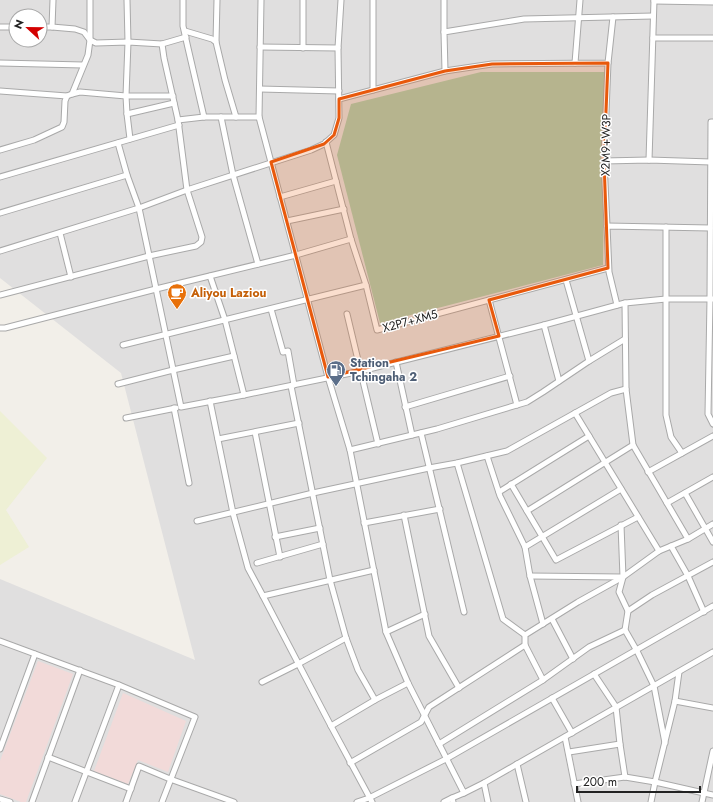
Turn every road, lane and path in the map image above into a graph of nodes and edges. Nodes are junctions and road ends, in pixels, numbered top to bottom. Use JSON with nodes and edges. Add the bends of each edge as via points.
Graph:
{"nodes":[{"id":1,"x":53,"y":0,"type":"edge"},
{"id":2,"x":90,"y":0,"type":"edge"},
{"id":3,"x":127,"y":0,"type":"edge"},
{"id":4,"x":183,"y":0,"type":"edge"},
{"id":5,"x":217,"y":0,"type":"edge"},
{"id":6,"x":261,"y":0,"type":"edge"},
{"id":7,"x":303,"y":0,"type":"edge"},
{"id":8,"x":341,"y":0,"type":"edge"},
{"id":9,"x":373,"y":0,"type":"edge"},
{"id":10,"x":444,"y":0,"type":"edge"},
{"id":11,"x":580,"y":0,"type":"edge"},
{"id":12,"x":654,"y":1,"type":"edge"},
{"id":13,"x":713,"y":2,"type":"edge"},
{"id":14,"x":653,"y":16,"type":"junction"},
{"id":15,"x":613,"y":17,"type":"junction"},
{"id":16,"x":578,"y":18,"type":"junction"},
{"id":17,"x":48,"y":27,"type":"edge"},
{"id":18,"x":52,"y":27,"type":"junction"},
{"id":19,"x":185,"y":31,"type":"junction"},
{"id":20,"x":444,"y":32,"type":"junction"},
{"id":21,"x":186,"y":37,"type":"junction"},
{"id":22,"x":653,"y":38,"type":"junction"},
{"id":23,"x":713,"y":38,"type":"edge"},
{"id":24,"x":90,"y":40,"type":"junction"},
{"id":25,"x":128,"y":42,"type":"junction"},
{"id":26,"x":216,"y":42,"type":"junction"},
{"id":27,"x":162,"y":44,"type":"junction"},
{"id":28,"x":260,"y":47,"type":"junction"},
{"id":29,"x":303,"y":48,"type":"junction"},
{"id":30,"x":338,"y":48,"type":"junction"},
{"id":31,"x":0,"y":63,"type":"edge"},
{"id":32,"x":575,"y":63,"type":"junction"},
{"id":33,"x":608,"y":63,"type":"junction"},
{"id":34,"x":83,"y":66,"type":"junction"},
{"id":35,"x":445,"y":71,"type":"junction"},
{"id":36,"x":260,"y":89,"type":"junction"},
{"id":37,"x":373,"y":90,"type":"junction"},
{"id":38,"x":0,"y":91,"type":"edge"},
{"id":39,"x":339,"y":91,"type":"junction"},
{"id":40,"x":69,"y":95,"type":"junction"},
{"id":41,"x":126,"y":96,"type":"junction"},
{"id":42,"x":173,"y":96,"type":"junction"},
{"id":43,"x":339,"y":99,"type":"junction"},
{"id":44,"x":174,"y":103,"type":"junction"},
{"id":45,"x":127,"y":114,"type":"junction"},
{"id":46,"x":220,"y":117,"type":"junction"},
{"id":47,"x":236,"y":117,"type":"junction"},
{"id":48,"x":259,"y":117,"type":"junction"},
{"id":49,"x":204,"y":118,"type":"junction"},
{"id":50,"x":179,"y":122,"type":"junction"},
{"id":51,"x":713,"y":122,"type":"edge"},
{"id":52,"x":130,"y":140,"type":"junction"},
{"id":53,"x":326,"y":142,"type":"junction"},
{"id":54,"x":118,"y":143,"type":"junction"},
{"id":55,"x":0,"y":150,"type":"edge"},
{"id":56,"x":649,"y":160,"type":"junction"},
{"id":57,"x":604,"y":161,"type":"junction"},
{"id":58,"x":271,"y":162,"type":"junction"},
{"id":59,"x":711,"y":162,"type":"junction"},
{"id":60,"x":127,"y":174,"type":"junction"},
{"id":61,"x":233,"y":175,"type":"junction"},
{"id":62,"x":0,"y":177,"type":"edge"},
{"id":63,"x":336,"y":181,"type":"junction"},
{"id":64,"x":187,"y":190,"type":"junction"},
{"id":65,"x":280,"y":197,"type":"junction"},
{"id":66,"x":139,"y":208,"type":"junction"},
{"id":67,"x":344,"y":209,"type":"junction"},
{"id":68,"x":0,"y":213,"type":"edge"},
{"id":69,"x":287,"y":221,"type":"junction"},
{"id":70,"x":607,"y":226,"type":"junction"},
{"id":71,"x":666,"y":227,"type":"junction"},
{"id":72,"x":710,"y":228,"type":"junction"},
{"id":73,"x":60,"y":233,"type":"junction"},
{"id":74,"x":351,"y":239,"type":"junction"},
{"id":75,"x":0,"y":251,"type":"edge"},
{"id":76,"x":296,"y":255,"type":"junction"},
{"id":77,"x":149,"y":256,"type":"junction"},
{"id":78,"x":258,"y":264,"type":"junction"},
{"id":79,"x":608,"y":268,"type":"junction"},
{"id":80,"x":71,"y":276,"type":"junction"},
{"id":81,"x":210,"y":276,"type":"junction"},
{"id":82,"x":566,"y":280,"type":"junction"},
{"id":83,"x":366,"y":285,"type":"junction"},
{"id":84,"x":156,"y":289,"type":"junction"},
{"id":85,"x":0,"y":295,"type":"edge"},
{"id":86,"x":666,"y":299,"type":"junction"},
{"id":87,"x":712,"y":299,"type":"edge"},
{"id":88,"x":307,"y":300,"type":"junction"},
{"id":89,"x":490,"y":300,"type":"junction"},
{"id":90,"x":625,"y":302,"type":"junction"},
{"id":91,"x":617,"y":305,"type":"junction"},
{"id":92,"x":271,"y":309,"type":"junction"},
{"id":93,"x":347,"y":314,"type":"dead end"},
{"id":94,"x":576,"y":316,"type":"junction"},
{"id":95,"x":225,"y":320,"type":"junction"},
{"id":96,"x":544,"y":325,"type":"junction"},
{"id":97,"x":0,"y":328,"type":"edge"},
{"id":98,"x":166,"y":334,"type":"junction"},
{"id":99,"x":499,"y":336,"type":"junction"},
{"id":100,"x":625,"y":338,"type":"junction"},
{"id":101,"x":122,"y":345,"type":"dead end"},
{"id":102,"x":234,"y":356,"type":"junction"},
{"id":103,"x":589,"y":361,"type":"junction"},
{"id":104,"x":396,"y":362,"type":"junction"},
{"id":105,"x":173,"y":370,"type":"junction"},
{"id":106,"x":361,"y":371,"type":"junction"},
{"id":107,"x":510,"y":376,"type":"junction"},
{"id":108,"x":328,"y":377,"type":"junction"},
{"id":109,"x":559,"y":381,"type":"junction"},
{"id":110,"x":118,"y":384,"type":"dead end"},
{"id":111,"x":293,"y":385,"type":"junction"},
{"id":112,"x":626,"y":389,"type":"junction"},
{"id":113,"x":244,"y":395,"type":"junction"},
{"id":114,"x":210,"y":401,"type":"junction"},
{"id":115,"x":517,"y":404,"type":"junction"},
{"id":116,"x":181,"y":407,"type":"junction"},
{"id":117,"x":405,"y":407,"type":"junction"},
{"id":118,"x":174,"y":408,"type":"junction"},
{"id":119,"x":575,"y":413,"type":"junction"},
{"id":120,"x":126,"y":418,"type":"dead end"},
{"id":121,"x":299,"y":423,"type":"junction"},
{"id":122,"x":713,"y":424,"type":"edge"},
{"id":123,"x":255,"y":432,"type":"junction"},
{"id":124,"x":421,"y":433,"type":"junction"},
{"id":125,"x":412,"y":435,"type":"junction"},
{"id":126,"x":589,"y":436,"type":"junction"},
{"id":127,"x":713,"y":436,"type":"edge"},
{"id":128,"x":218,"y":439,"type":"junction"},
{"id":129,"x":378,"y":444,"type":"junction"},
{"id":130,"x":632,"y":445,"type":"junction"},
{"id":131,"x":350,"y":450,"type":"junction"},
{"id":132,"x":682,"y":453,"type":"junction"},
{"id":133,"x":487,"y":456,"type":"junction"},
{"id":134,"x":605,"y":462,"type":"junction"},
{"id":135,"x":457,"y":463,"type":"junction"},
{"id":136,"x":429,"y":468,"type":"junction"},
{"id":137,"x":648,"y":472,"type":"junction"},
{"id":138,"x":713,"y":477,"type":"edge"},
{"id":139,"x":190,"y":483,"type":"dead end"},
{"id":140,"x":357,"y":484,"type":"junction"},
{"id":141,"x":511,"y":484,"type":"junction"},
{"id":142,"x":621,"y":489,"type":"junction"},
{"id":143,"x":499,"y":492,"type":"junction"},
{"id":144,"x":313,"y":493,"type":"junction"},
{"id":145,"x":685,"y":493,"type":"junction"},
{"id":146,"x":667,"y":503,"type":"junction"},
{"id":147,"x":269,"y":504,"type":"junction"},
{"id":148,"x":440,"y":509,"type":"junction"},
{"id":149,"x":527,"y":511,"type":"junction"},
{"id":150,"x":232,"y":513,"type":"junction"},
{"id":151,"x":404,"y":515,"type":"junction"},
{"id":152,"x":638,"y":516,"type":"junction"},
{"id":153,"x":197,"y":521,"type":"dead end"},
{"id":154,"x":364,"y":523,"type":"junction"},
{"id":155,"x":713,"y":524,"type":"edge"},
{"id":156,"x":621,"y":525,"type":"junction"},
{"id":157,"x":320,"y":528,"type":"junction"},
{"id":158,"x":705,"y":529,"type":"junction"},
{"id":159,"x":542,"y":536,"type":"junction"},
{"id":160,"x":275,"y":537,"type":"junction"},
{"id":161,"x":688,"y":539,"type":"junction"},
{"id":162,"x":713,"y":542,"type":"edge"},
{"id":163,"x":323,"y":544,"type":"junction"},
{"id":164,"x":671,"y":546,"type":"junction"},
{"id":165,"x":525,"y":547,"type":"junction"},
{"id":166,"x":659,"y":551,"type":"junction"},
{"id":167,"x":280,"y":557,"type":"junction"},
{"id":168,"x":713,"y":562,"type":"edge"},
{"id":169,"x":257,"y":564,"type":"dead end"},
{"id":170,"x":374,"y":570,"type":"junction"},
{"id":171,"x":530,"y":576,"type":"junction"},
{"id":172,"x":688,"y":576,"type":"junction"},
{"id":173,"x":623,"y":577,"type":"junction"},
{"id":174,"x":330,"y":580,"type":"junction"},
{"id":175,"x":263,"y":596,"type":"junction"},
{"id":176,"x":712,"y":609,"type":"edge"},
{"id":177,"x":628,"y":611,"type":"junction"},
{"id":178,"x":464,"y":612,"type":"dead end"},
{"id":179,"x":704,"y":612,"type":"junction"},
{"id":180,"x":425,"y":614,"type":"junction"},
{"id":181,"x":552,"y":619,"type":"junction"},
{"id":182,"x":543,"y":624,"type":"junction"},
{"id":183,"x":625,"y":630,"type":"junction"},
{"id":184,"x":386,"y":632,"type":"junction"},
{"id":185,"x":525,"y":635,"type":"junction"},
{"id":186,"x":346,"y":638,"type":"junction"},
{"id":187,"x":0,"y":641,"type":"edge"},
{"id":188,"x":525,"y":645,"type":"junction"},
{"id":189,"x":637,"y":651,"type":"junction"},
{"id":190,"x":713,"y":652,"type":"edge"},
{"id":191,"x":35,"y":654,"type":"junction"},
{"id":192,"x":573,"y":659,"type":"junction"},
{"id":193,"x":298,"y":664,"type":"junction"},
{"id":194,"x":80,"y":670,"type":"junction"},
{"id":195,"x":679,"y":672,"type":"junction"},
{"id":196,"x":594,"y":674,"type":"junction"},
{"id":197,"x":544,"y":680,"type":"junction"},
{"id":198,"x":262,"y":682,"type":"dead end"},
{"id":199,"x":408,"y":683,"type":"junction"},
{"id":200,"x":119,"y":685,"type":"junction"},
{"id":201,"x":654,"y":686,"type":"junction"},
{"id":202,"x":459,"y":688,"type":"junction"},
{"id":203,"x":552,"y":698,"type":"junction"},
{"id":204,"x":374,"y":700,"type":"junction"},
{"id":205,"x":675,"y":701,"type":"junction"},
{"id":206,"x":616,"y":707,"type":"junction"},
{"id":207,"x":713,"y":708,"type":"edge"},
{"id":208,"x":424,"y":716,"type":"junction"},
{"id":209,"x":331,"y":726,"type":"junction"},
{"id":210,"x":572,"y":733,"type":"junction"},
{"id":211,"x":565,"y":737,"type":"junction"},
{"id":212,"x":665,"y":743,"type":"junction"},
{"id":213,"x":439,"y":744,"type":"junction"},
{"id":214,"x":620,"y":744,"type":"junction"},
{"id":215,"x":0,"y":749,"type":"edge"},
{"id":216,"x":713,"y":751,"type":"edge"},
{"id":217,"x":569,"y":752,"type":"junction"},
{"id":218,"x":48,"y":756,"type":"junction"},
{"id":219,"x":446,"y":759,"type":"junction"},
{"id":220,"x":350,"y":763,"type":"junction"},
{"id":221,"x":517,"y":764,"type":"junction"},
{"id":222,"x":87,"y":771,"type":"junction"},
{"id":223,"x":625,"y":777,"type":"junction"},
{"id":224,"x":170,"y":779,"type":"junction"},
{"id":225,"x":655,"y":782,"type":"junction"},
{"id":226,"x":484,"y":783,"type":"junction"},
{"id":227,"x":574,"y":784,"type":"junction"},
{"id":228,"x":131,"y":789,"type":"junction"},
{"id":229,"x":464,"y":793,"type":"junction"},
{"id":230,"x":704,"y":793,"type":"junction"},
{"id":231,"x":713,"y":795,"type":"edge"},
{"id":232,"x":0,"y":799,"type":"edge"},
{"id":233,"x":370,"y":800,"type":"edge"},
{"id":234,"x":453,"y":800,"type":"edge"},
{"id":235,"x":10,"y":802,"type":"edge"},
{"id":236,"x":32,"y":802,"type":"edge"},
{"id":237,"x":75,"y":802,"type":"edge"},
{"id":238,"x":126,"y":802,"type":"edge"},
{"id":239,"x":162,"y":802,"type":"edge"},
{"id":240,"x":234,"y":802,"type":"edge"},
{"id":241,"x":357,"y":802,"type":"edge"},
{"id":242,"x":444,"y":802,"type":"edge"},
{"id":243,"x":488,"y":802,"type":"edge"},
{"id":244,"x":526,"y":802,"type":"edge"},
{"id":245,"x":578,"y":802,"type":"edge"},
{"id":246,"x":651,"y":802,"type":"edge"},
{"id":247,"x":702,"y":802,"type":"edge"}],
"edges":[{"from":1,"to":18,"type":"street"},
{"from":2,"to":24,"type":"street"},
{"from":3,"to":25,"type":"street"},
{"from":4,"to":19,"type":"street"},
{"from":5,"to":26,"type":"street"},
{"from":6,"to":28,"type":"street"},
{"from":7,"to":29,"type":"street"},
{"from":8,"to":30,"type":"street"},
{"from":9,"to":37,"type":"street"},
{"from":10,"to":20,"type":"street"},
{"from":11,"to":16,"type":"street"},
{"from":12,"to":13,"type":"street"},
{"from":12,"to":14,"type":"street"},
{"from":14,"to":15,"type":"street"},
{"from":14,"to":22,"type":"street"},
{"from":15,"to":16,"type":"street"},
{"from":15,"to":33,"type":"street","name":"X2M9+W3P"},
{"from":16,"to":20,"type":"street","via":[[524,19]]},
{"from":16,"to":32,"type":"street"},
{"from":17,"to":18,"type":"street"},
{"from":18,"to":24,"type":"street","via":[[79,30]]},
{"from":19,"to":21,"type":"street"},
{"from":19,"to":26,"type":"street"},
{"from":20,"to":35,"type":"street"},
{"from":21,"to":27,"type":"street"},
{"from":21,"to":49,"type":"street"},
{"from":22,"to":23,"type":"street"},
{"from":22,"to":56,"type":"street"},
{"from":24,"to":25,"type":"street","via":[[96,43]]},
{"from":24,"to":34,"type":"street"},
{"from":25,"to":27,"type":"street"},
{"from":25,"to":41,"type":"street"},
{"from":26,"to":47,"type":"street"},
{"from":27,"to":42,"type":"street"},
{"from":28,"to":29,"type":"street"},
{"from":28,"to":36,"type":"street"},
{"from":29,"to":30,"type":"street"},
{"from":30,"to":39,"type":"street"},
{"from":31,"to":34,"type":"street"},
{"from":32,"to":33,"type":"street"},
{"from":32,"to":35,"type":"street","via":[[492,64]]},
{"from":33,"to":57,"type":"street","name":"X2M9+W3P"},
{"from":34,"to":40,"type":"street"},
{"from":35,"to":37,"type":"street"},
{"from":36,"to":39,"type":"street"},
{"from":36,"to":48,"type":"street"},
{"from":37,"to":43,"type":"street"},
{"from":38,"to":40,"type":"street"},
{"from":39,"to":43,"type":"street"},
{"from":40,"to":41,"type":"street","via":[[80,92]]},
{"from":40,"to":55,"type":"street","via":[[65,101],[62,127],[34,140]]},
{"from":41,"to":42,"type":"street"},
{"from":41,"to":45,"type":"street"},
{"from":42,"to":44,"type":"street"},
{"from":43,"to":53,"type":"street","via":[[339,118],[334,135]]},
{"from":44,"to":45,"type":"street"},
{"from":44,"to":50,"type":"street"},
{"from":45,"to":52,"type":"street"},
{"from":46,"to":47,"type":"street"},
{"from":46,"to":49,"type":"street"},
{"from":46,"to":61,"type":"street"},
{"from":47,"to":48,"type":"street"},
{"from":48,"to":58,"type":"street"},
{"from":49,"to":50,"type":"street"},
{"from":50,"to":52,"type":"street"},
{"from":50,"to":64,"type":"street"},
{"from":51,"to":59,"type":"street"},
{"from":52,"to":54,"type":"street"},
{"from":53,"to":58,"type":"street","via":[[311,150]]},
{"from":53,"to":63,"type":"street","name":"X2P7+XM5"},
{"from":54,"to":60,"type":"street"},
{"from":54,"to":62,"type":"street"},
{"from":56,"to":57,"type":"street"},
{"from":56,"to":59,"type":"street"},
{"from":57,"to":70,"type":"street","name":"X2M9+W3P"},
{"from":58,"to":61,"type":"street"},
{"from":58,"to":65,"type":"street"},
{"from":59,"to":72,"type":"street"},
{"from":60,"to":66,"type":"street"},
{"from":60,"to":68,"type":"street"},
{"from":61,"to":64,"type":"street"},
{"from":61,"to":78,"type":"street"},
{"from":63,"to":65,"type":"street"},
{"from":63,"to":67,"type":"street","name":"X2P7+XM5"},
{"from":64,"to":66,"type":"street"},
{"from":64,"to":77,"type":"street","via":[[202,237],[201,242],[196,246]]},
{"from":65,"to":69,"type":"street"},
{"from":66,"to":73,"type":"street"},
{"from":66,"to":77,"type":"street"},
{"from":67,"to":69,"type":"street"},
{"from":67,"to":74,"type":"street","name":"X2P7+XM5"},
{"from":69,"to":76,"type":"street"},
{"from":70,"to":71,"type":"street"},
{"from":70,"to":79,"type":"street","name":"X2M9+W3P"},
{"from":71,"to":72,"type":"street"},
{"from":71,"to":86,"type":"street"},
{"from":72,"to":87,"type":"street"},
{"from":73,"to":75,"type":"street"},
{"from":73,"to":80,"type":"street"},
{"from":74,"to":76,"type":"street"},
{"from":74,"to":83,"type":"street","name":"X2P7+XM5"},
{"from":76,"to":78,"type":"street"},
{"from":76,"to":88,"type":"street"},
{"from":77,"to":80,"type":"street"},
{"from":77,"to":84,"type":"street"},
{"from":78,"to":81,"type":"street"},
{"from":79,"to":82,"type":"street","name":"X2P7+XM5"},
{"from":79,"to":91,"type":"street","name":"X2M9+W3P"},
{"from":80,"to":85,"type":"street"},
{"from":81,"to":84,"type":"street"},
{"from":81,"to":95,"type":"street"},
{"from":82,"to":89,"type":"street","name":"X2P7+XM5"},
{"from":82,"to":94,"type":"street"},
{"from":83,"to":88,"type":"street"},
{"from":83,"to":89,"type":"street","name":"X2P7+XM5","via":[[377,330]]},
{"from":84,"to":97,"type":"street"},
{"from":84,"to":98,"type":"street"},
{"from":86,"to":87,"type":"street"},
{"from":86,"to":90,"type":"street"},
{"from":86,"to":132,"type":"street","via":[[666,416],[671,437]]},
{"from":87,"to":122,"type":"street","via":[[708,414]]},
{"from":88,"to":92,"type":"street"},
{"from":88,"to":108,"type":"street"},
{"from":89,"to":99,"type":"street"},
{"from":90,"to":91,"type":"street"},
{"from":90,"to":100,"type":"street"},
{"from":91,"to":94,"type":"street"},
{"from":92,"to":95,"type":"street"},
{"from":92,"to":111,"type":"street","via":[[282,352],[288,351]]},
{"from":93,"to":106,"type":"street"},
{"from":94,"to":96,"type":"street"},
{"from":94,"to":103,"type":"street"},
{"from":95,"to":98,"type":"street"},
{"from":95,"to":102,"type":"street"},
{"from":96,"to":99,"type":"street"},
{"from":96,"to":109,"type":"street"},
{"from":98,"to":101,"type":"street"},
{"from":98,"to":105,"type":"street"},
{"from":99,"to":104,"type":"street"},
{"from":99,"to":107,"type":"street"},
{"from":100,"to":103,"type":"street"},
{"from":100,"to":112,"type":"street"},
{"from":102,"to":105,"type":"street"},
{"from":102,"to":113,"type":"street"},
{"from":103,"to":109,"type":"street"},
{"from":104,"to":106,"type":"street"},
{"from":104,"to":117,"type":"street"},
{"from":105,"to":110,"type":"street"},
{"from":105,"to":116,"type":"street"},
{"from":106,"to":108,"type":"street"},
{"from":106,"to":129,"type":"street"},
{"from":107,"to":115,"type":"street"},
{"from":107,"to":117,"type":"street"},
{"from":108,"to":111,"type":"street"},
{"from":108,"to":131,"type":"street"},
{"from":109,"to":115,"type":"street","via":[[527,402]]},
{"from":111,"to":113,"type":"street"},
{"from":111,"to":121,"type":"street"},
{"from":112,"to":119,"type":"street","via":[[611,393]]},
{"from":112,"to":130,"type":"street"},
{"from":113,"to":114,"type":"street"},
{"from":114,"to":116,"type":"street"},
{"from":114,"to":128,"type":"street"},
{"from":115,"to":124,"type":"street"},
{"from":116,"to":118,"type":"street"},
{"from":117,"to":125,"type":"street"},
{"from":118,"to":120,"type":"street"},
{"from":118,"to":139,"type":"street"},
{"from":119,"to":126,"type":"street"},
{"from":119,"to":133,"type":"street","via":[[507,452]]},
{"from":121,"to":123,"type":"street"},
{"from":121,"to":144,"type":"street"},
{"from":123,"to":128,"type":"street"},
{"from":123,"to":147,"type":"street"},
{"from":124,"to":125,"type":"street"},
{"from":124,"to":136,"type":"street"},
{"from":125,"to":129,"type":"street"},
{"from":126,"to":134,"type":"street"},
{"from":126,"to":141,"type":"street"},
{"from":127,"to":132,"type":"street"},
{"from":128,"to":150,"type":"street"},
{"from":129,"to":131,"type":"street"},
{"from":130,"to":134,"type":"street"},
{"from":130,"to":137,"type":"street"},
{"from":131,"to":140,"type":"street"},
{"from":132,"to":137,"type":"street"},
{"from":133,"to":135,"type":"street"},
{"from":133,"to":143,"type":"street"},
{"from":134,"to":142,"type":"street"},
{"from":134,"to":149,"type":"street"},
{"from":135,"to":136,"type":"street"},
{"from":135,"to":185,"type":"street","via":[[503,619]]},
{"from":136,"to":140,"type":"street"},
{"from":136,"to":148,"type":"street"},
{"from":137,"to":146,"type":"street"},
{"from":138,"to":145,"type":"street"},
{"from":140,"to":144,"type":"street"},
{"from":140,"to":154,"type":"street"},
{"from":141,"to":143,"type":"street"},
{"from":141,"to":149,"type":"street"},
{"from":142,"to":152,"type":"street"},
{"from":142,"to":159,"type":"street"},
{"from":143,"to":165,"type":"street"},
{"from":144,"to":147,"type":"street"},
{"from":144,"to":157,"type":"street"},
{"from":145,"to":146,"type":"street"},
{"from":145,"to":158,"type":"street"},
{"from":146,"to":161,"type":"street"},
{"from":147,"to":150,"type":"street"},
{"from":147,"to":160,"type":"street"},
{"from":148,"to":151,"type":"street"},
{"from":148,"to":178,"type":"street"},
{"from":149,"to":159,"type":"street"},
{"from":150,"to":153,"type":"street"},
{"from":150,"to":175,"type":"street","via":[[248,568]]},
{"from":151,"to":154,"type":"street"},
{"from":151,"to":180,"type":"street"},
{"from":152,"to":156,"type":"street"},
{"from":152,"to":166,"type":"street"},
{"from":154,"to":170,"type":"street"},
{"from":155,"to":158,"type":"street"},
{"from":156,"to":159,"type":"street","via":[[556,560]]},
{"from":156,"to":173,"type":"street"},
{"from":157,"to":160,"type":"street"},
{"from":157,"to":163,"type":"street"},
{"from":158,"to":161,"type":"street"},
{"from":158,"to":162,"type":"street"},
{"from":159,"to":165,"type":"street"},
{"from":160,"to":167,"type":"street"},
{"from":161,"to":164,"type":"street"},
{"from":163,"to":167,"type":"street"},
{"from":163,"to":174,"type":"street"},
{"from":164,"to":166,"type":"street"},
{"from":164,"to":172,"type":"street"},
{"from":165,"to":171,"type":"street"},
{"from":166,"to":173,"type":"street"},
{"from":167,"to":169,"type":"street"},
{"from":168,"to":172,"type":"street"},
{"from":170,"to":174,"type":"street"},
{"from":170,"to":184,"type":"street"},
{"from":171,"to":173,"type":"street"},
{"from":171,"to":182,"type":"street"},
{"from":172,"to":177,"type":"street"},
{"from":172,"to":179,"type":"street"},
{"from":173,"to":177,"type":"street","via":[[619,592]]},
{"from":173,"to":181,"type":"street"},
{"from":174,"to":175,"type":"street"},
{"from":174,"to":186,"type":"street"},
{"from":175,"to":193,"type":"street"},
{"from":176,"to":179,"type":"street"},
{"from":177,"to":183,"type":"street"},
{"from":179,"to":189,"type":"street"},
{"from":180,"to":184,"type":"street"},
{"from":180,"to":202,"type":"street","via":[[429,636]]},
{"from":181,"to":182,"type":"street"},
{"from":181,"to":192,"type":"street"},
{"from":182,"to":185,"type":"street"},
{"from":183,"to":189,"type":"street"},
{"from":183,"to":192,"type":"street","via":[[589,647]]},
{"from":184,"to":199,"type":"street"},
{"from":185,"to":188,"type":"street"},
{"from":186,"to":193,"type":"street"},
{"from":186,"to":204,"type":"street","via":[[358,670]]},
{"from":187,"to":191,"type":"street"},
{"from":188,"to":197,"type":"street"},
{"from":188,"to":202,"type":"street"},
{"from":189,"to":196,"type":"street"},
{"from":189,"to":201,"type":"street"},
{"from":190,"to":195,"type":"street"},
{"from":191,"to":194,"type":"street"},
{"from":191,"to":215,"type":"street"},
{"from":192,"to":197,"type":"street"},
{"from":193,"to":198,"type":"street"},
{"from":193,"to":209,"type":"street"},
{"from":194,"to":200,"type":"street"},
{"from":194,"to":218,"type":"street"},
{"from":195,"to":201,"type":"street"},
{"from":195,"to":205,"type":"street"},
{"from":196,"to":203,"type":"street"},
{"from":196,"to":206,"type":"street"},
{"from":197,"to":213,"type":"street"},
{"from":199,"to":204,"type":"street"},
{"from":199,"to":208,"type":"street"},
{"from":200,"to":222,"type":"street"},
{"from":200,"to":224,"type":"street","via":[[195,717]]},
{"from":201,"to":206,"type":"street"},
{"from":201,"to":212,"type":"street"},
{"from":202,"to":208,"type":"street","via":[[429,707]]},
{"from":203,"to":210,"type":"street"},
{"from":203,"to":219,"type":"street"},
{"from":204,"to":209,"type":"street"},
{"from":205,"to":207,"type":"street"},
{"from":205,"to":212,"type":"street"},
{"from":206,"to":210,"type":"street"},
{"from":206,"to":214,"type":"street"},
{"from":208,"to":213,"type":"street"},
{"from":208,"to":220,"type":"street","via":[[421,722]]},
{"from":209,"to":220,"type":"street"},
{"from":210,"to":211,"type":"street"},
{"from":211,"to":217,"type":"street"},
{"from":211,"to":221,"type":"street"},
{"from":212,"to":225,"type":"street"},
{"from":213,"to":219,"type":"street"},
{"from":214,"to":217,"type":"street"},
{"from":214,"to":223,"type":"street"},
{"from":216,"to":230,"type":"street"},
{"from":217,"to":227,"type":"street"},
{"from":218,"to":222,"type":"street"},
{"from":218,"to":236,"type":"street"},
{"from":219,"to":229,"type":"street"},
{"from":219,"to":233,"type":"street"},
{"from":220,"to":233,"type":"street"},
{"from":221,"to":226,"type":"street"},
{"from":221,"to":244,"type":"street"},
{"from":222,"to":228,"type":"street"},
{"from":222,"to":237,"type":"street"},
{"from":223,"to":225,"type":"street"},
{"from":223,"to":227,"type":"street"},
{"from":224,"to":228,"type":"street","via":[[139,766]]},
{"from":224,"to":239,"type":"street"},
{"from":224,"to":240,"type":"street"},
{"from":225,"to":230,"type":"street"},
{"from":225,"to":246,"type":"street"},
{"from":226,"to":229,"type":"street"},
{"from":226,"to":243,"type":"street"},
{"from":227,"to":245,"type":"street"},
{"from":228,"to":238,"type":"street"},
{"from":229,"to":234,"type":"street"},
{"from":230,"to":231,"type":"street"},
{"from":230,"to":247,"type":"street"},
{"from":232,"to":235,"type":"street"},
{"from":233,"to":241,"type":"street"},
{"from":234,"to":242,"type":"street"}]}
